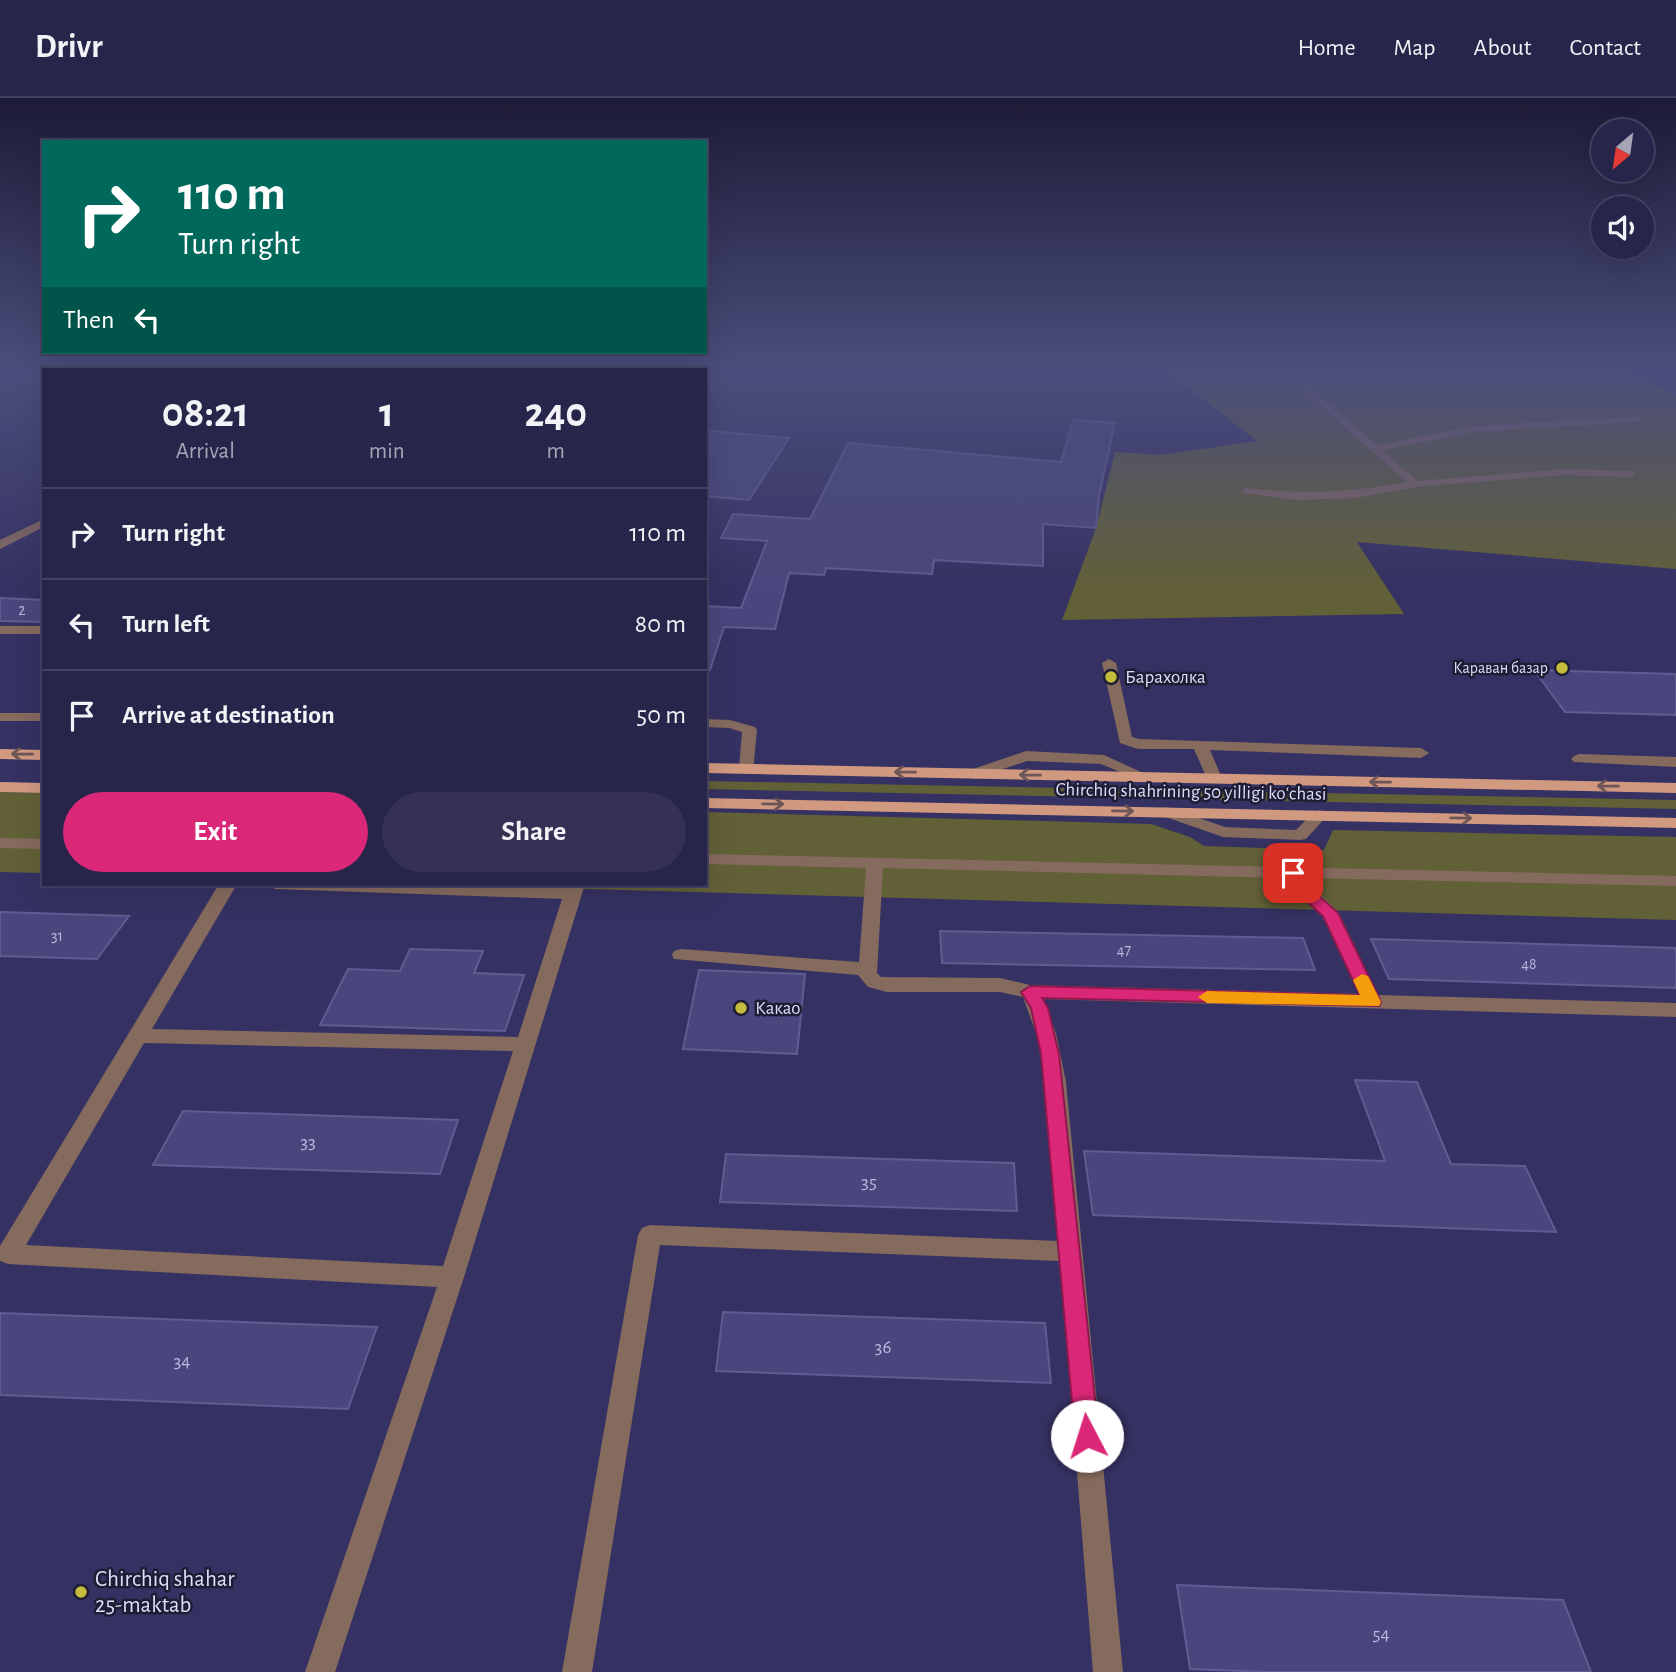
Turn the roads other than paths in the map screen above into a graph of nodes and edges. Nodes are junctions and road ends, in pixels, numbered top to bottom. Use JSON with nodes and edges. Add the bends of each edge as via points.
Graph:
{"nodes":[{"id":1,"x":1370,"y":445,"type":"edge"},
{"id":2,"x":1399,"y":445,"type":"edge"},
{"id":3,"x":1374,"y":449,"type":"junction"},
{"id":4,"x":1631,"y":474,"type":"dead end"},
{"id":5,"x":1415,"y":484,"type":"junction"},
{"id":6,"x":1246,"y":491,"type":"dead end"},
{"id":7,"x":42,"y":523,"type":"edge"},
{"id":8,"x":0,"y":545,"type":"edge"},
{"id":9,"x":0,"y":630,"type":"edge"},
{"id":10,"x":42,"y":631,"type":"edge"},
{"id":11,"x":1109,"y":663,"type":"dead end"},
{"id":12,"x":0,"y":717,"type":"edge"},
{"id":13,"x":42,"y":717,"type":"edge"},
{"id":14,"x":707,"y":723,"type":"edge"},
{"id":15,"x":1200,"y":745,"type":"junction"},
{"id":16,"x":1421,"y":752,"type":"dead end"},
{"id":17,"x":0,"y":754,"type":"edge"},
{"id":18,"x":42,"y":755,"type":"edge"},
{"id":19,"x":1579,"y":760,"type":"dead end"},
{"id":20,"x":1676,"y":761,"type":"edge"},
{"id":21,"x":707,"y":768,"type":"edge"},
{"id":22,"x":747,"y":769,"type":"junction"},
{"id":23,"x":1213,"y":778,"type":"junction"},
{"id":24,"x":0,"y":788,"type":"edge"},
{"id":25,"x":42,"y":788,"type":"edge"},
{"id":26,"x":1676,"y":788,"type":"edge"},
{"id":27,"x":707,"y":803,"type":"edge"},
{"id":28,"x":1166,"y":812,"type":"joint"},
{"id":29,"x":1320,"y":816,"type":"joint"},
{"id":30,"x":1676,"y":823,"type":"edge"},
{"id":31,"x":0,"y":844,"type":"edge"},
{"id":32,"x":42,"y":844,"type":"edge"},
{"id":33,"x":707,"y":859,"type":"edge"},
{"id":34,"x":875,"y":862,"type":"junction"},
{"id":35,"x":1293,"y":873,"type":"junction"},
{"id":36,"x":1676,"y":881,"type":"edge"},
{"id":37,"x":227,"y":886,"type":"edge"},
{"id":38,"x":395,"y":886,"type":"edge"},
{"id":39,"x":574,"y":889,"type":"edge"},
{"id":40,"x":681,"y":955,"type":"dead end"},
{"id":41,"x":867,"y":969,"type":"junction"},
{"id":42,"x":1030,"y":992,"type":"junction"},
{"id":43,"x":1372,"y":1002,"type":"junction"},
{"id":44,"x":1676,"y":1010,"type":"edge"},
{"id":45,"x":137,"y":1036,"type":"junction"},
{"id":46,"x":525,"y":1044,"type":"junction"},
{"id":47,"x":1071,"y":1251,"type":"junction"},
{"id":48,"x":452,"y":1277,"type":"junction"},
{"id":49,"x":320,"y":1672,"type":"edge"},
{"id":50,"x":577,"y":1672,"type":"edge"},
{"id":51,"x":1108,"y":1672,"type":"edge"}],
"edges":[{"from":1,"to":3,"type":"street"},
{"from":2,"to":3,"type":"street"},
{"from":3,"to":5,"type":"street"},
{"from":4,"to":5,"type":"street","via":[[1552,473]]},
{"from":5,"to":6,"type":"street","via":[[1356,495],[1297,497]]},
{"from":7,"to":8,"type":"street"},
{"from":9,"to":10,"type":"street"},
{"from":11,"to":15,"type":"street","via":[[1125,740]]},
{"from":12,"to":13,"type":"street"},
{"from":14,"to":22,"type":"street","via":[[750,730]]},
{"from":15,"to":16,"type":"street"},
{"from":15,"to":23,"type":"street"},
{"from":18,"to":17,"type":"main road","one_way":true},
{"from":19,"to":20,"type":"street"},
{"from":21,"to":22,"type":"main road","name":"Chirchiq shahrining 50 yilligi koʻchasi"},
{"from":23,"to":22,"type":"main road","name":"Chirchiq shahrining 50 yilligi koʻchasi","one_way":true},
{"from":26,"to":23,"type":"main road","name":"Chirchiq shahrining 50 yilligi koʻchasi","one_way":true},
{"from":24,"to":25,"type":"main road"},
{"from":27,"to":28,"type":"main road","name":"Chirchiq shahrining 50 yilligi koʻchasi","one_way":true},
{"from":28,"to":29,"type":"street","via":[[1223,832],[1265,835],[1300,835]]},
{"from":29,"to":30,"type":"main road","name":"Chirchiq shahrining 50 yilligi koʻchasi","one_way":true},
{"from":31,"to":32,"type":"street"},
{"from":33,"to":34,"type":"street"},
{"from":34,"to":35,"type":"street"},
{"from":34,"to":41,"type":"street"},
{"from":35,"to":36,"type":"street"},
{"from":35,"to":43,"type":"street","via":[[1300,887],[1330,913]]},
{"from":37,"to":45,"type":"street"},
{"from":38,"to":39,"type":"street"},
{"from":39,"to":46,"type":"street"},
{"from":40,"to":41,"type":"street"},
{"from":41,"to":42,"type":"street","via":[[875,982],[887,985],[1000,985]]},
{"from":42,"to":43,"type":"street"},
{"from":42,"to":47,"type":"street","via":[[1040,1008],[1050,1054]]},
{"from":43,"to":44,"type":"street"},
{"from":45,"to":46,"type":"street"},
{"from":45,"to":48,"type":"street","via":[[8,1254]]},
{"from":46,"to":48,"type":"street"},
{"from":47,"to":50,"type":"street","via":[[650,1235]]},
{"from":47,"to":51,"type":"street"},
{"from":48,"to":49,"type":"street"}]}
